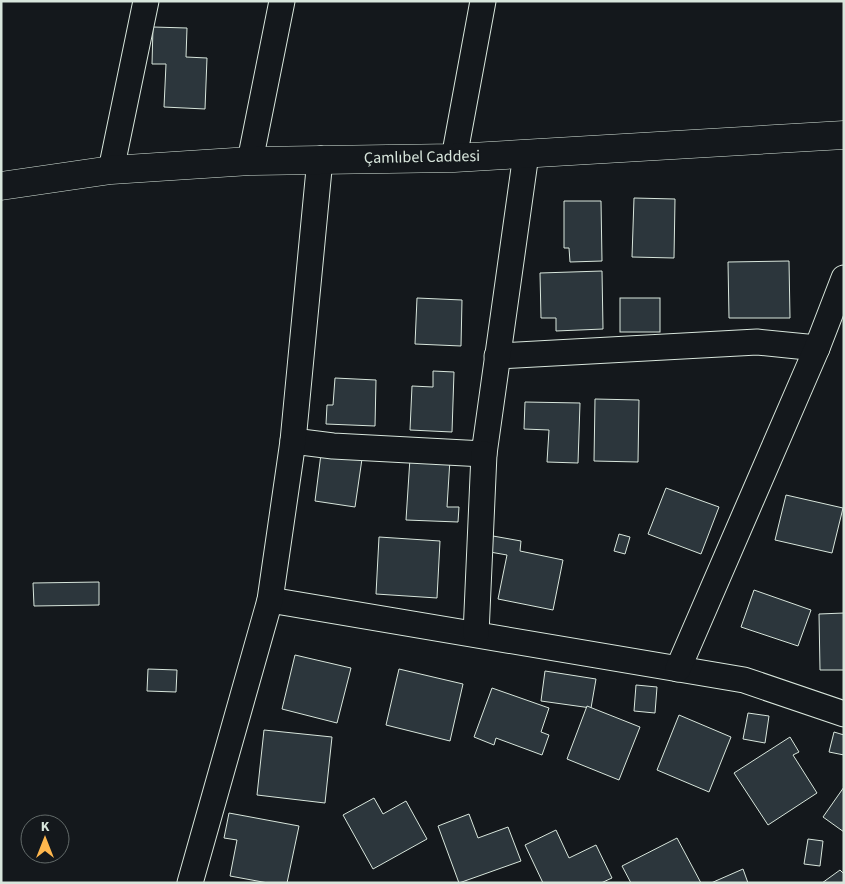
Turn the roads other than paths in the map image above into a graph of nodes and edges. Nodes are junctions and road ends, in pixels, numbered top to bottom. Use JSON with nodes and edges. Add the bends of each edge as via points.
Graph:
{"nodes":[{"id":1,"x":146,"y":1,"type":"edge"},
{"id":2,"x":282,"y":1,"type":"edge"},
{"id":3,"x":483,"y":1,"type":"edge"},
{"id":4,"x":844,"y":136,"type":"edge"},
{"id":5,"x":526,"y":154,"type":"junction"},
{"id":6,"x":454,"y":158,"type":"junction"},
{"id":7,"x":320,"y":159,"type":"junction"},
{"id":8,"x":250,"y":161,"type":"junction"},
{"id":9,"x":111,"y":170,"type":"junction"},
{"id":10,"x":1,"y":186,"type":"edge"},
{"id":11,"x":844,"y":278,"type":"edge"},
{"id":12,"x":817,"y":348,"type":"junction"},
{"id":13,"x":497,"y":356,"type":"junction"},
{"id":14,"x":293,"y":441,"type":"junction"},
{"id":15,"x":484,"y":454,"type":"junction"},
{"id":16,"x":270,"y":600,"type":"junction"},
{"id":17,"x":476,"y":634,"type":"junction"},
{"id":18,"x":678,"y":669,"type":"junction"},
{"id":19,"x":844,"y":714,"type":"edge"},
{"id":20,"x":190,"y":883,"type":"edge"}],
"edges":[{"from":1,"to":9,"type":"street"},
{"from":2,"to":8,"type":"street"},
{"from":3,"to":6,"type":"street"},
{"from":4,"to":5,"type":"main road","name":"Çamlıbel Caddesi"},
{"from":5,"to":6,"type":"main road","name":"Çamlıbel Caddesi"},
{"from":5,"to":13,"type":"street"},
{"from":6,"to":7,"type":"main road","name":"Çamlıbel Caddesi"},
{"from":7,"to":8,"type":"main road","name":"Çamlıbel Caddesi"},
{"from":7,"to":14,"type":"street"},
{"from":8,"to":9,"type":"main road","name":"Çamlıbel Caddesi"},
{"from":9,"to":10,"type":"main road","name":"Çamlıbel Caddesi"},
{"from":11,"to":12,"type":"street"},
{"from":12,"to":13,"type":"street","via":[[757,342]]},
{"from":12,"to":18,"type":"street"},
{"from":13,"to":15,"type":"street"},
{"from":14,"to":15,"type":"street"},
{"from":14,"to":16,"type":"street"},
{"from":15,"to":17,"type":"street"},
{"from":16,"to":17,"type":"street"},
{"from":16,"to":20,"type":"street"},
{"from":17,"to":18,"type":"street"},
{"from":18,"to":19,"type":"street","via":[[744,680]]}]}
